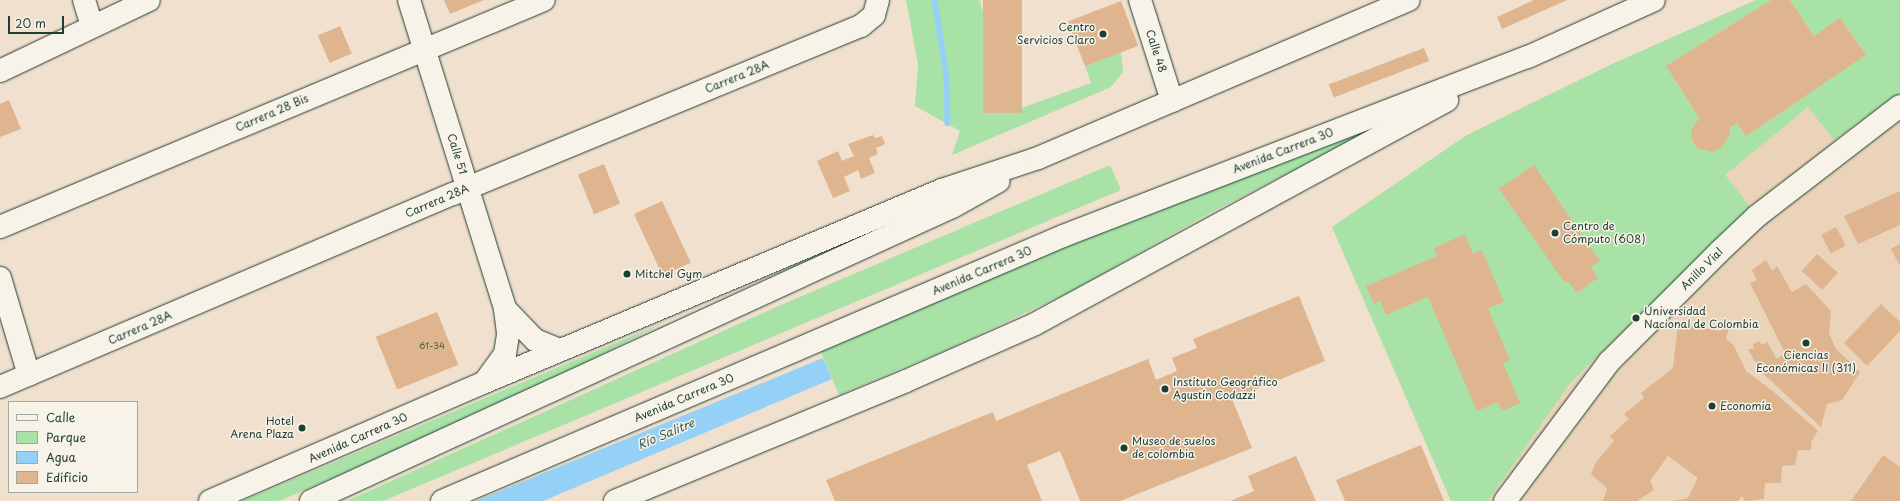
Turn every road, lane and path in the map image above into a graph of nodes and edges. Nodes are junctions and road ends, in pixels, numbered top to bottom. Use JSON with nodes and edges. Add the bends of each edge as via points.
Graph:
{"nodes":[{"id":1,"x":84,"y":0,"type":"edge"},
{"id":2,"x":149,"y":0,"type":"edge"},
{"id":3,"x":409,"y":0,"type":"edge"},
{"id":4,"x":544,"y":0,"type":"edge"},
{"id":5,"x":1142,"y":0,"type":"edge"},
{"id":6,"x":1409,"y":0,"type":"edge"},
{"id":7,"x":1654,"y":0,"type":"edge"},
{"id":8,"x":876,"y":7,"type":"edge"},
{"id":9,"x":92,"y":26,"type":"junction"},
{"id":10,"x":424,"y":48,"type":"junction"},
{"id":11,"x":1528,"y":57,"type":"junction"},
{"id":12,"x":0,"y":72,"type":"edge"},
{"id":13,"x":1172,"y":101,"type":"junction"},
{"id":14,"x":1900,"y":106,"type":"edge"},
{"id":15,"x":1038,"y":158,"type":"junction"},
{"id":16,"x":468,"y":188,"type":"junction"},
{"id":17,"x":0,"y":228,"type":"edge"},
{"id":18,"x":0,"y":278,"type":"edge"},
{"id":19,"x":505,"y":309,"type":"junction"},
{"id":20,"x":560,"y":350,"type":"junction"},
{"id":21,"x":29,"y":375,"type":"junction"},
{"id":22,"x":485,"y":382,"type":"junction"},
{"id":23,"x":0,"y":387,"type":"edge"},
{"id":24,"x":210,"y":501,"type":"edge"},
{"id":25,"x":311,"y":501,"type":"edge"},
{"id":26,"x":442,"y":501,"type":"edge"},
{"id":27,"x":616,"y":501,"type":"edge"},
{"id":28,"x":1505,"y":501,"type":"edge"}],
"edges":[{"from":1,"to":9,"type":"main road"},
{"from":2,"to":9,"type":"main road"},
{"from":3,"to":10,"type":"main road","name":"Calle 51"},
{"from":4,"to":10,"type":"main road","name":"Carrera 28 Bis"},
{"from":5,"to":13,"type":"main road","name":"Calle 48"},
{"from":6,"to":13,"type":"main road","name":"Avenida Carrera 30"},
{"from":7,"to":11,"type":"main road","name":"Avenida Carrera 30"},
{"from":8,"to":16,"type":"main road","name":"Carrera 28A","via":[[861,26]]},
{"from":9,"to":12,"type":"main road"},
{"from":10,"to":16,"type":"main road","name":"Calle 51"},
{"from":10,"to":17,"type":"main road","name":"Carrera 28 Bis"},
{"from":11,"to":26,"type":"main road","name":"Avenida Carrera 30","via":[[1063,236]]},
{"from":11,"to":27,"type":"main road","name":"Avenida Carrera 30","via":[[1035,324]]},
{"from":13,"to":15,"type":"main road","name":"Avenida Carrera 30"},
{"from":14,"to":28,"type":"main road","name":"Anillo Vial","via":[[1758,216],[1713,257],[1608,362]]},
{"from":15,"to":20,"type":"main road","name":"Avenida Carrera 30","via":[[942,190]]},
{"from":15,"to":25,"type":"main road","name":"Avenida Carrera 30","via":[[954,206]]},
{"from":16,"to":19,"type":"main road","name":"Calle 51"},
{"from":16,"to":21,"type":"main road","name":"Carrera 28A"},
{"from":18,"to":21,"type":"main road"},
{"from":19,"to":20,"type":"main road","name":"Calle 51","via":[[535,340]]},
{"from":19,"to":22,"type":"main road","name":"Calle 51","via":[[508,335],[505,354]]},
{"from":20,"to":22,"type":"main road","name":"Avenida Carrera 30"},
{"from":21,"to":23,"type":"main road","name":"Carrera 28A"},
{"from":22,"to":24,"type":"main road","name":"Avenida Carrera 30"}]}
